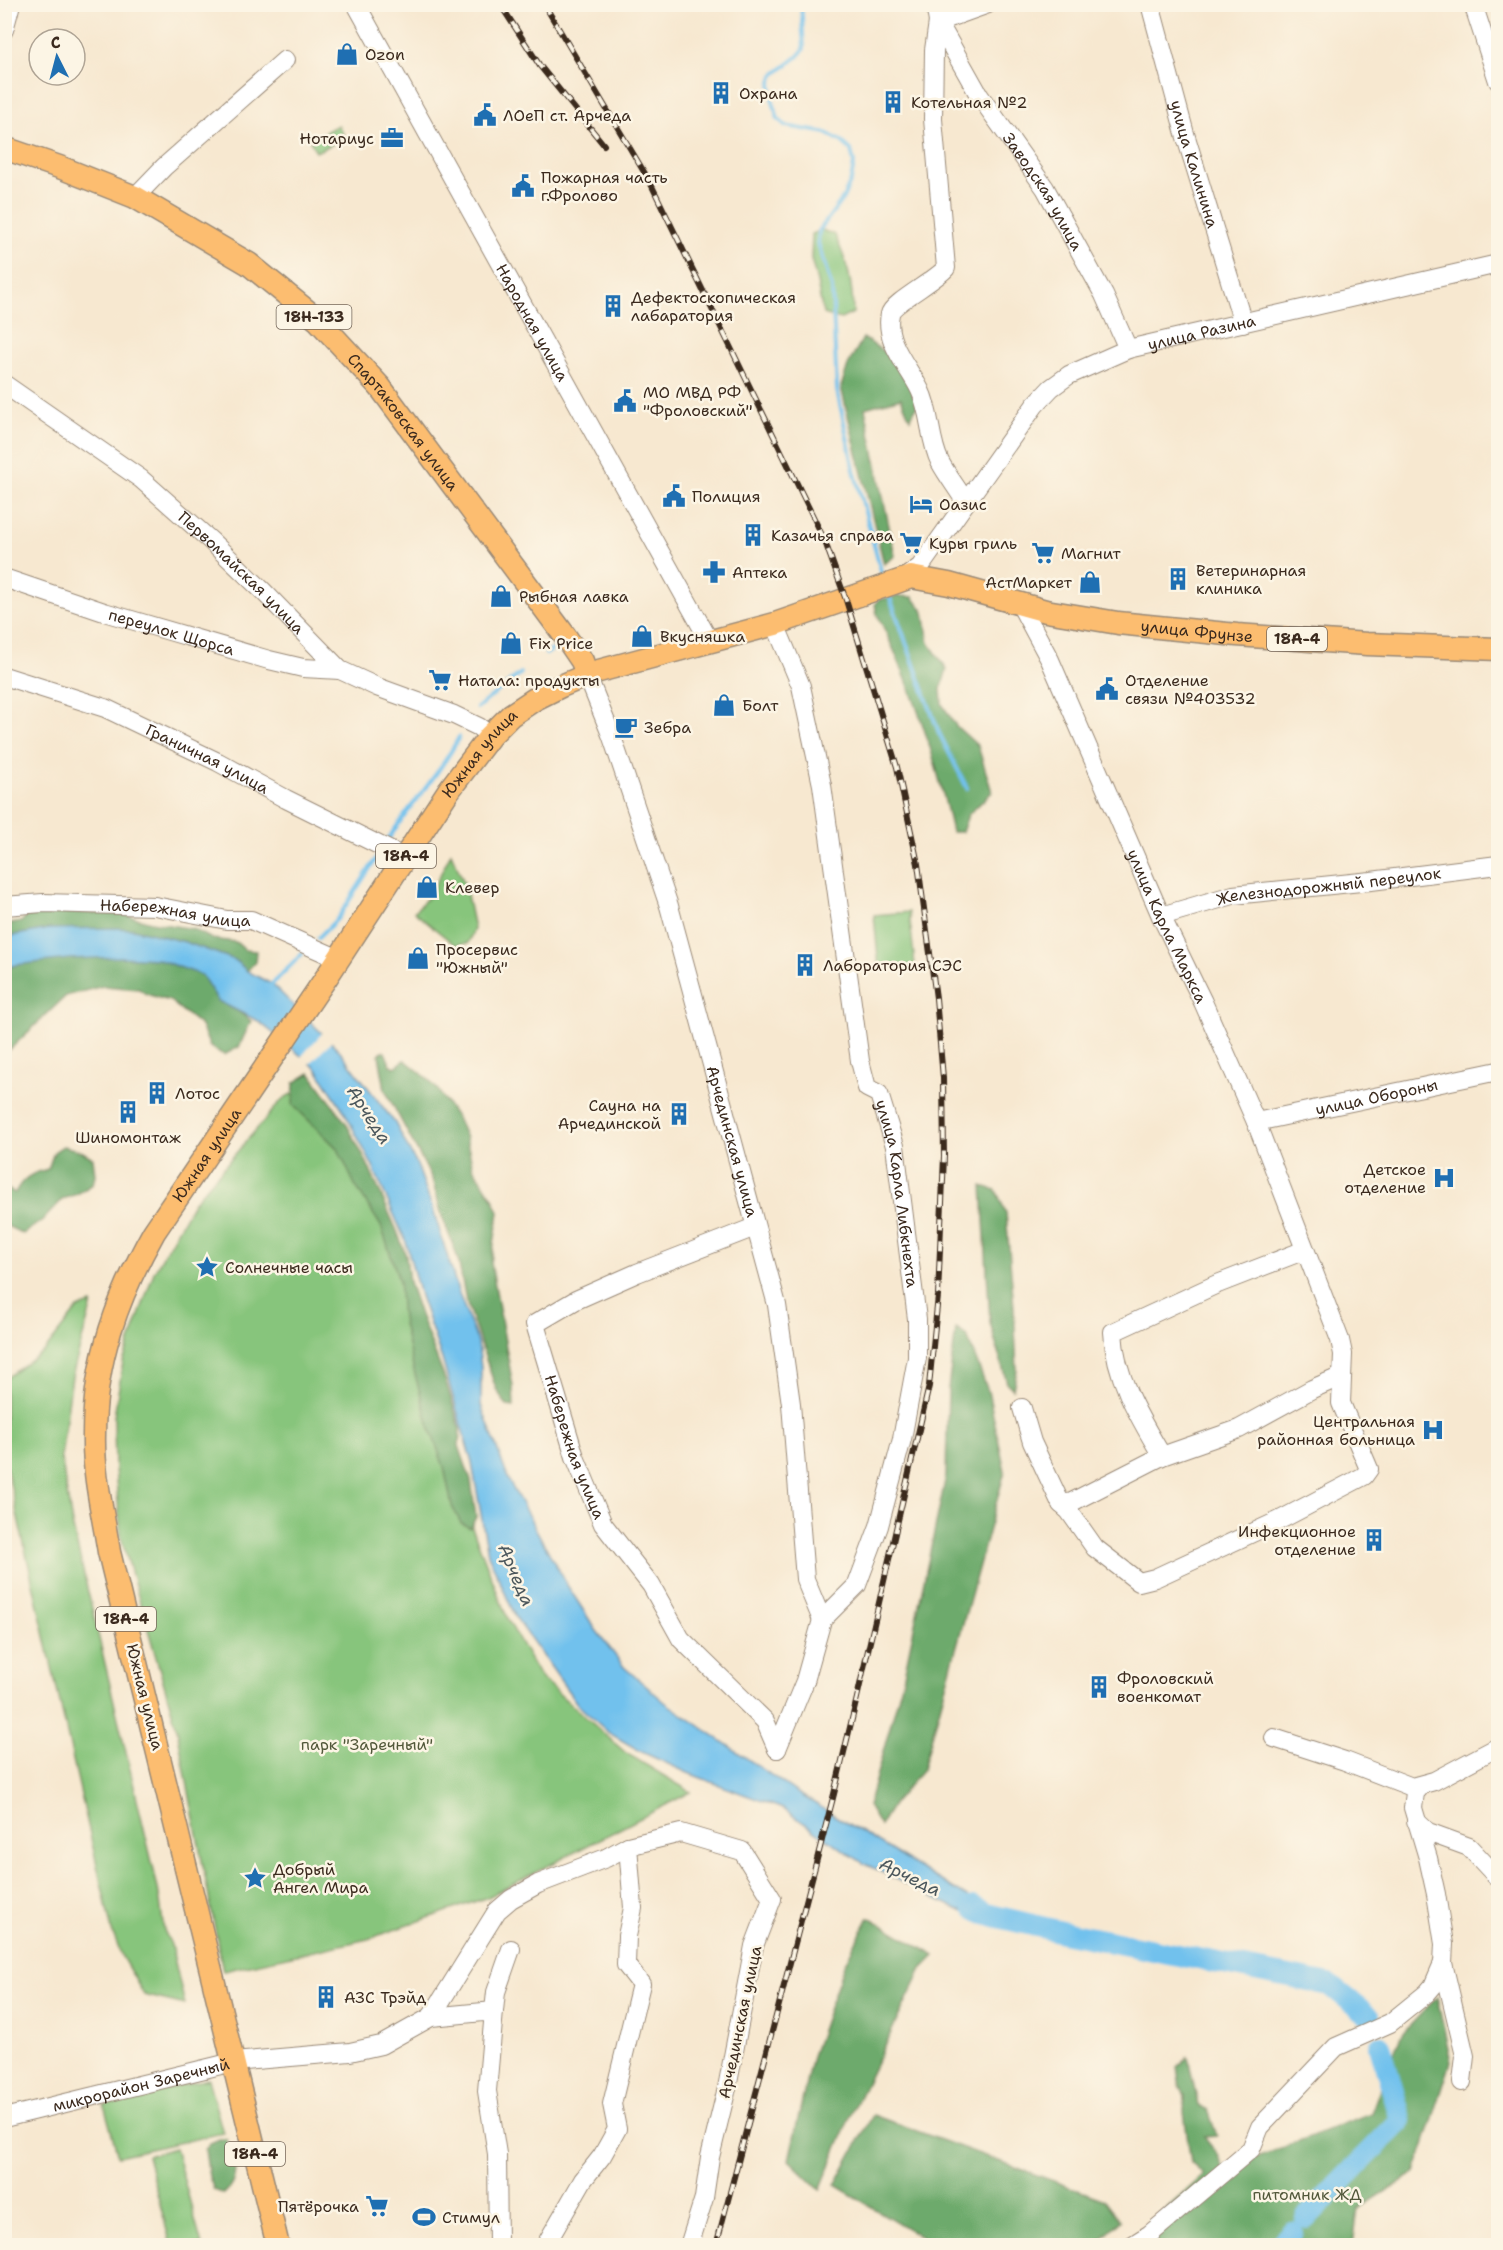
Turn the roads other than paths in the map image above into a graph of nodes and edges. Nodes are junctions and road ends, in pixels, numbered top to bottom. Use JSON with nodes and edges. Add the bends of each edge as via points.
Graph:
{"nodes":[{"id":1,"x":11,"y":4,"type":"edge"},
{"id":2,"x":357,"y":4,"type":"edge"},
{"id":3,"x":988,"y":4,"type":"edge"},
{"id":4,"x":1150,"y":4,"type":"edge"},
{"id":5,"x":1473,"y":4,"type":"edge"},
{"id":6,"x":937,"y":14,"type":"edge"},
{"id":7,"x":4,"y":30,"type":"edge"},
{"id":8,"x":285,"y":60,"type":"dead end"},
{"id":9,"x":1498,"y":81,"type":"edge"},
{"id":10,"x":4,"y":148,"type":"edge"},
{"id":11,"x":135,"y":197,"type":"junction"},
{"id":12,"x":1498,"y":264,"type":"edge"},
{"id":13,"x":1243,"y":322,"type":"junction"},
{"id":14,"x":1128,"y":349,"type":"junction"},
{"id":15,"x":4,"y":384,"type":"edge"},
{"id":16,"x":965,"y":501,"type":"junction"},
{"id":17,"x":4,"y":578,"type":"edge"},
{"id":18,"x":903,"y":579,"type":"junction"},
{"id":19,"x":1021,"y":606,"type":"junction"},
{"id":20,"x":775,"y":624,"type":"junction"},
{"id":21,"x":710,"y":642,"type":"junction"},
{"id":22,"x":1498,"y":649,"type":"edge"},
{"id":23,"x":340,"y":669,"type":"junction"},
{"id":24,"x":587,"y":675,"type":"junction"},
{"id":25,"x":4,"y":676,"type":"edge"},
{"id":26,"x":490,"y":736,"type":"junction"},
{"id":27,"x":405,"y":858,"type":"junction"},
{"id":28,"x":1498,"y":865,"type":"edge"},
{"id":29,"x":4,"y":906,"type":"edge"},
{"id":30,"x":1161,"y":916,"type":"junction"},
{"id":31,"x":339,"y":959,"type":"junction"},
{"id":32,"x":1498,"y":1071,"type":"edge"},
{"id":33,"x":1256,"y":1122,"type":"junction"},
{"id":34,"x":755,"y":1227,"type":"junction"},
{"id":35,"x":1305,"y":1250,"type":"junction"},
{"id":36,"x":1342,"y":1376,"type":"junction"},
{"id":37,"x":1022,"y":1408,"type":"dead end"},
{"id":38,"x":1162,"y":1456,"type":"junction"},
{"id":39,"x":1061,"y":1504,"type":"junction"},
{"id":40,"x":822,"y":1620,"type":"junction"},
{"id":41,"x":1274,"y":1738,"type":"dead end"},
{"id":42,"x":1498,"y":1747,"type":"edge"},
{"id":43,"x":777,"y":1749,"type":"joint"},
{"id":44,"x":1421,"y":1786,"type":"junction"},
{"id":45,"x":1415,"y":1820,"type":"junction"},
{"id":46,"x":628,"y":1846,"type":"junction"},
{"id":47,"x":1498,"y":1878,"type":"edge"},
{"id":48,"x":511,"y":1949,"type":"dead end"},
{"id":49,"x":1443,"y":1963,"type":"junction"},
{"id":50,"x":494,"y":2011,"type":"junction"},
{"id":51,"x":431,"y":2017,"type":"junction"},
{"id":52,"x":233,"y":2062,"type":"junction"},
{"id":53,"x":1462,"y":2082,"type":"dead end"},
{"id":54,"x":4,"y":2118,"type":"edge"},
{"id":55,"x":278,"y":2246,"type":"edge"},
{"id":56,"x":498,"y":2246,"type":"edge"},
{"id":57,"x":545,"y":2246,"type":"edge"},
{"id":58,"x":689,"y":2246,"type":"edge"},
{"id":59,"x":1131,"y":2246,"type":"edge"}],
"edges":[{"from":1,"to":7,"type":"street"},
{"from":2,"to":21,"type":"street","name":"Народная улица"},
{"from":3,"to":6,"type":"street"},
{"from":4,"to":13,"type":"street","name":"улица Калинина"},
{"from":5,"to":9,"type":"street"},
{"from":6,"to":14,"type":"street","name":"Заводская улица","via":[[979,96],[1045,188],[1104,295]]},
{"from":6,"to":16,"type":"street","via":[[933,119],[946,268],[939,277],[895,305],[890,313],[890,327],[896,348],[921,391],[939,461]]},
{"from":8,"to":11,"type":"street"},
{"from":10,"to":11,"type":"main road","name":"Спартаковская улица","number":"18Н-133"},
{"from":11,"to":24,"type":"main road","name":"Спартаковская улица","number":"18Н-133","via":[[249,264],[318,320],[350,352],[565,636]]},
{"from":12,"to":13,"type":"street","name":"улица Разина"},
{"from":13,"to":14,"type":"street","name":"улица Разина"},
{"from":14,"to":16,"type":"street","name":"улица Разина","via":[[1069,375],[1051,388]]},
{"from":15,"to":23,"type":"street","name":"Первомайская улица","via":[[141,479],[233,562]]},
{"from":16,"to":18,"type":"street","name":"улица Разина","via":[[920,567]]},
{"from":17,"to":23,"type":"street","name":"переулок Щорса","via":[[269,660],[303,668]]},
{"from":18,"to":19,"type":"main road","name":"улица Фрунзе","number":"18А-4","via":[[919,577]]},
{"from":18,"to":20,"type":"main road","name":"Южная улица","number":"18А-4"},
{"from":19,"to":22,"type":"main road","name":"улица Фрунзе","number":"18А-4","via":[[1118,623],[1238,635]]},
{"from":19,"to":30,"type":"street","name":"улица Карла Маркса","via":[[1060,682]]},
{"from":20,"to":21,"type":"main road","name":"Южная улица","number":"18А-4"},
{"from":20,"to":40,"type":"street","name":"улица Карла Либкнехта","via":[[801,686],[822,785],[860,1061],[867,1088],[879,1094],[895,1146],[917,1318],[917,1358],[902,1439],[879,1526],[857,1585]]},
{"from":21,"to":24,"type":"main road","name":"Южная улица","number":"18А-4"},
{"from":23,"to":26,"type":"street","name":"Первомайская улица","via":[[376,687],[454,715]]},
{"from":24,"to":26,"type":"main road","name":"Южная улица","number":"18А-4","via":[[535,699]]},
{"from":24,"to":34,"type":"street","name":"Арчединская улица","via":[[669,906]]},
{"from":25,"to":27,"type":"street","name":"Граничная улица","via":[[105,708]]},
{"from":26,"to":27,"type":"main road","name":"Южная улица","number":"18А-4"},
{"from":27,"to":31,"type":"main road","name":"Южная улица","number":"18А-4"},
{"from":28,"to":30,"type":"street","name":"Железнодорожный переулок","via":[[1233,895]]},
{"from":29,"to":31,"type":"street","name":"Набережная улица","via":[[156,906],[227,920],[251,920]]},
{"from":30,"to":33,"type":"street","name":"улица Карла Маркса"},
{"from":31,"to":52,"type":"main road","name":"Южная улица","number":"18А-4","via":[[160,1222],[133,1270],[112,1321],[97,1391],[97,1480],[109,1552]]},
{"from":32,"to":33,"type":"street","name":"улица Обороны"},
{"from":33,"to":35,"type":"street","name":"улица Карла Маркса"},
{"from":34,"to":40,"type":"street","name":"Арчединская улица","via":[[777,1305],[791,1404],[805,1579]]},
{"from":34,"to":43,"type":"street","name":"Набережная улица","via":[[637,1273],[535,1323],[575,1457],[603,1524],[651,1585],[681,1639],[765,1721]]},
{"from":35,"to":36,"type":"street","name":"улица Карла Маркса","via":[[1340,1340]]},
{"from":35,"to":38,"type":"street","via":[[1113,1332],[1114,1351],[1127,1393]]},
{"from":36,"to":38,"type":"street","via":[[1239,1429]]},
{"from":36,"to":39,"type":"street","name":"улица Карла Маркса","via":[[1341,1403],[1370,1469],[1364,1476],[1155,1578],[1139,1582],[1110,1561]]},
{"from":37,"to":39,"type":"street","name":"улица Карла Маркса","via":[[1032,1442]]},
{"from":38,"to":39,"type":"street"},
{"from":40,"to":43,"type":"street","name":"улица Карла Либкнехта","via":[[805,1681]]},
{"from":41,"to":44,"type":"street","via":[[1403,1785]]},
{"from":42,"to":44,"type":"street"},
{"from":44,"to":45,"type":"street","via":[[1415,1793]]},
{"from":45,"to":47,"type":"street","via":[[1428,1832],[1469,1847]]},
{"from":45,"to":49,"type":"street","via":[[1436,1894]]},
{"from":46,"to":51,"type":"street","name":"Арчединская улица","via":[[538,1884],[497,1911]]},
{"from":46,"to":57,"type":"street","via":[[633,1908],[626,1965],[641,1984],[612,2104],[617,2129]]},
{"from":46,"to":58,"type":"street","name":"Арчединская улица","via":[[681,1833],[742,1851],[772,1899],[754,1946],[704,2198]]},
{"from":48,"to":50,"type":"street","via":[[496,1992]]},
{"from":49,"to":53,"type":"street","via":[[1465,2056]]},
{"from":49,"to":59,"type":"street","via":[[1427,1993],[1390,2023],[1336,2047],[1260,2127],[1251,2149]]},
{"from":50,"to":51,"type":"street","name":"Арчединская улица"},
{"from":50,"to":56,"type":"street","via":[[487,2091],[497,2154]]},
{"from":51,"to":52,"type":"street","name":"Арчединская улица","via":[[381,2045],[350,2052]]},
{"from":52,"to":54,"type":"street","name":"микрорайон Заречный"},
{"from":52,"to":55,"type":"main road","name":"микрорайон Заречный","number":"18А-4"}]}
